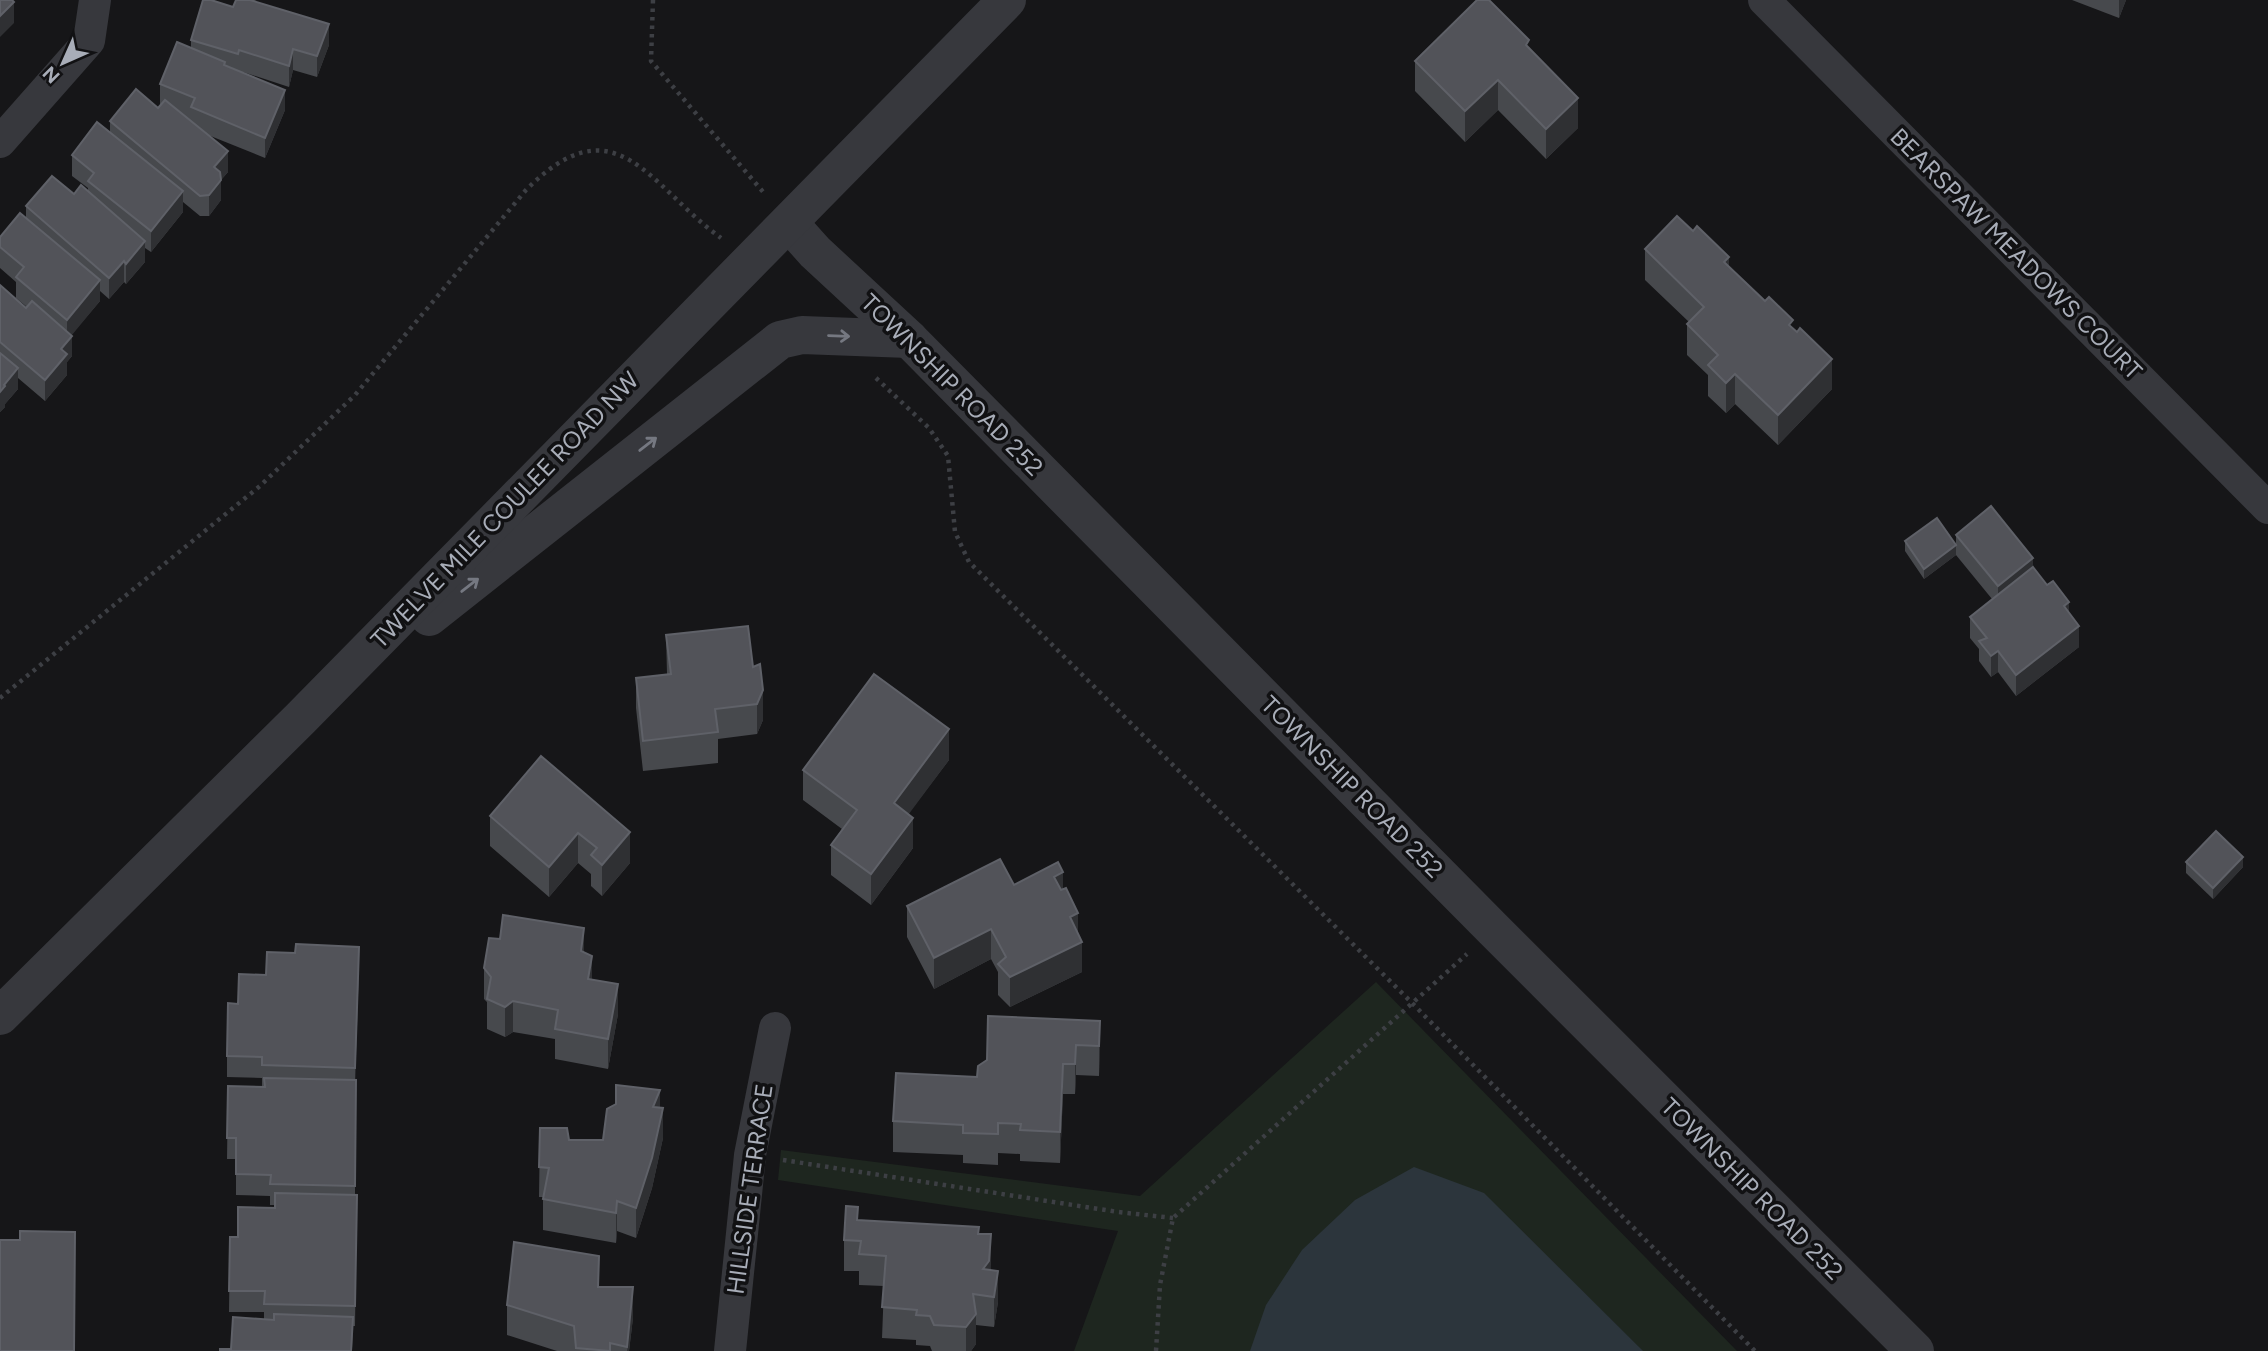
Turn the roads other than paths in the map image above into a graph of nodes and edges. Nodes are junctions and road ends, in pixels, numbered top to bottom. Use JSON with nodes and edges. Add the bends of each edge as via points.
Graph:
{"nodes":[{"id":1,"x":95,"y":0,"type":"edge"},
{"id":2,"x":1007,"y":0,"type":"edge"},
{"id":3,"x":1764,"y":0,"type":"edge"},
{"id":4,"x":0,"y":142,"type":"edge"},
{"id":5,"x":789,"y":223,"type":"junction"},
{"id":6,"x":909,"y":339,"type":"junction"},
{"id":7,"x":2268,"y":508,"type":"edge"},
{"id":8,"x":301,"y":718,"type":"junction"},
{"id":9,"x":0,"y":1016,"type":"edge"},
{"id":10,"x":775,"y":1028,"type":"dead end"},
{"id":11,"x":730,"y":1351,"type":"edge"},
{"id":12,"x":1915,"y":1351,"type":"edge"}],
"edges":[{"from":1,"to":4,"type":"street","via":[[89,41]]},
{"from":2,"to":5,"type":"street","name":"TWELVE MILE COULEE ROAD NW"},
{"from":3,"to":7,"type":"street","name":"BEARSPAW MEADOWS COURT"},
{"from":5,"to":6,"type":"street","name":"TOWNSHIP ROAD 252"},
{"from":5,"to":8,"type":"street","name":"TWELVE MILE COULEE ROAD NW"},
{"from":8,"to":6,"type":"street","one_way":true,"via":[[780,340],[802,335]]},
{"from":6,"to":12,"type":"street","name":"TOWNSHIP ROAD 252"},
{"from":8,"to":9,"type":"street","name":"TWELVE MILE COULEE ROAD NW"},
{"from":10,"to":11,"type":"street","name":"HILLSIDE TERRACE","via":[[750,1155]]}]}
